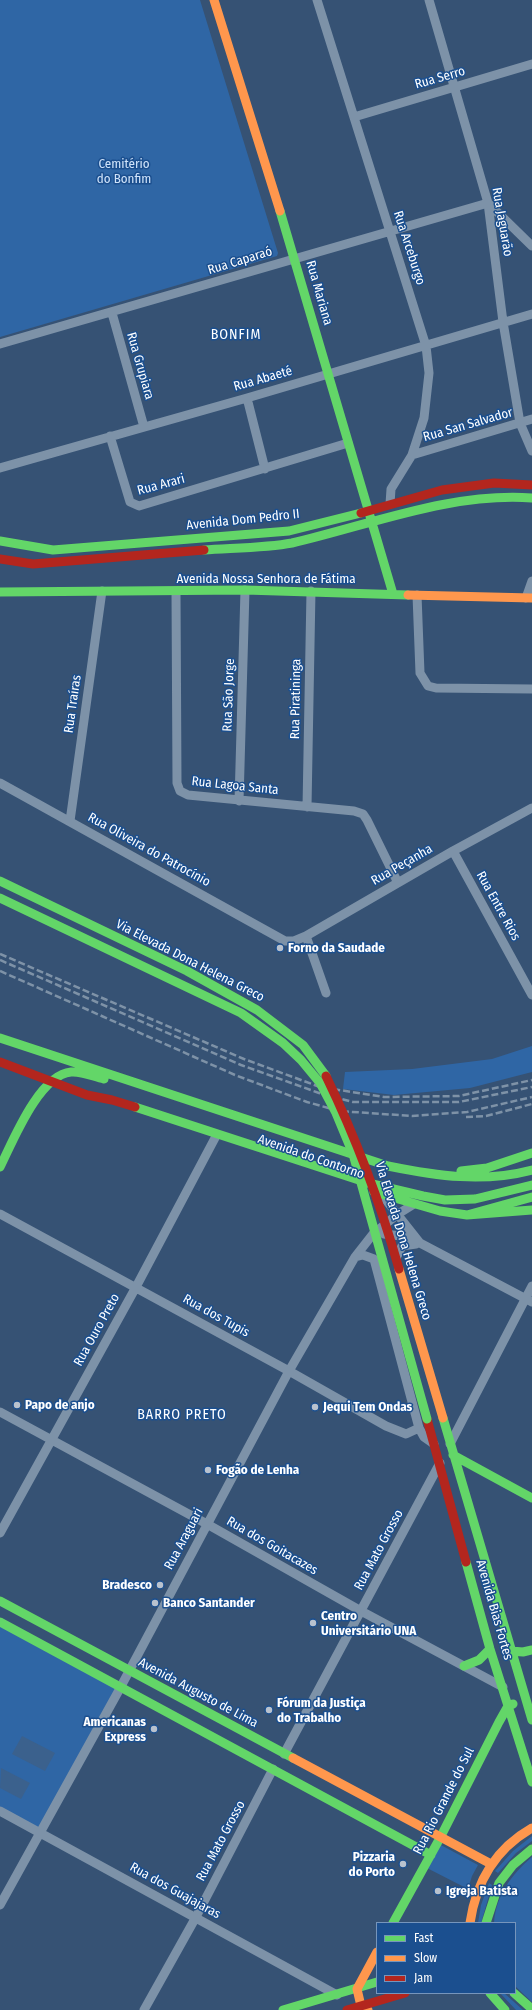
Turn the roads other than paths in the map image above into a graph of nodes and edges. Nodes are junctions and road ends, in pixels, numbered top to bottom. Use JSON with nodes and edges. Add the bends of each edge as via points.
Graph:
{"nodes":[{"id":1,"x":214,"y":0,"type":"edge"},
{"id":2,"x":317,"y":0,"type":"edge"},
{"id":3,"x":429,"y":0,"type":"edge"},
{"id":4,"x":532,"y":64,"type":"edge"},
{"id":5,"x":454,"y":88,"type":"junction"},
{"id":6,"x":354,"y":117,"type":"junction"},
{"id":7,"x":488,"y":203,"type":"junction"},
{"id":8,"x":390,"y":232,"type":"junction"},
{"id":9,"x":532,"y":246,"type":"edge"},
{"id":10,"x":296,"y":257,"type":"junction"},
{"id":11,"x":112,"y":313,"type":"junction"},
{"id":12,"x":532,"y":314,"type":"edge"},
{"id":13,"x":504,"y":322,"type":"junction"},
{"id":14,"x":0,"y":344,"type":"edge"},
{"id":15,"x":426,"y":346,"type":"junction"},
{"id":16,"x":329,"y":374,"type":"junction"},
{"id":17,"x":247,"y":398,"type":"junction"},
{"id":18,"x":532,"y":419,"type":"edge"},
{"id":19,"x":520,"y":423,"type":"junction"},
{"id":20,"x":144,"y":427,"type":"junction"},
{"id":21,"x":110,"y":436,"type":"junction"},
{"id":22,"x":348,"y":443,"type":"junction"},
{"id":23,"x":532,"y":451,"type":"edge"},
{"id":24,"x":412,"y":455,"type":"junction"},
{"id":25,"x":0,"y":468,"type":"edge"},
{"id":26,"x":265,"y":469,"type":"junction"},
{"id":27,"x":532,"y":485,"type":"edge"},
{"id":28,"x":532,"y":498,"type":"edge"},
{"id":29,"x":390,"y":504,"type":"junction"},
{"id":30,"x":368,"y":511,"type":"junction"},
{"id":31,"x":371,"y":524,"type":"junction"},
{"id":32,"x":0,"y":541,"type":"edge"},
{"id":33,"x":0,"y":559,"type":"edge"},
{"id":34,"x":532,"y":581,"type":"edge"},
{"id":35,"x":244,"y":590,"type":"junction"},
{"id":36,"x":102,"y":591,"type":"junction"},
{"id":37,"x":311,"y":591,"type":"junction"},
{"id":38,"x":0,"y":592,"type":"edge"},
{"id":39,"x":176,"y":592,"type":"junction"},
{"id":40,"x":393,"y":594,"type":"junction"},
{"id":41,"x":417,"y":595,"type":"junction"},
{"id":42,"x":529,"y":598,"type":"edge"},
{"id":43,"x":532,"y":689,"type":"edge"},
{"id":44,"x":0,"y":783,"type":"edge"},
{"id":45,"x":239,"y":801,"type":"junction"},
{"id":46,"x":307,"y":807,"type":"junction"},
{"id":47,"x":532,"y":808,"type":"edge"},
{"id":48,"x":70,"y":821,"type":"junction"},
{"id":49,"x":453,"y":851,"type":"junction"},
{"id":50,"x":0,"y":881,"type":"edge"},
{"id":51,"x":398,"y":883,"type":"junction"},
{"id":52,"x":0,"y":898,"type":"edge"},
{"id":53,"x":306,"y":936,"type":"junction"},
{"id":54,"x":285,"y":941,"type":"joint"},
{"id":55,"x":326,"y":993,"type":"dead end"},
{"id":56,"x":532,"y":995,"type":"edge"},
{"id":57,"x":0,"y":1038,"type":"edge"},
{"id":58,"x":0,"y":1062,"type":"edge"},
{"id":59,"x":119,"y":1078,"type":"junction"},
{"id":60,"x":323,"y":1080,"type":"junction"},
{"id":61,"x":51,"y":1081,"type":"junction"},
{"id":62,"x":87,"y":1095,"type":"junction"},
{"id":63,"x":215,"y":1138,"type":"junction"},
{"id":64,"x":532,"y":1153,"type":"edge"},
{"id":65,"x":0,"y":1167,"type":"edge"},
{"id":66,"x":532,"y":1170,"type":"edge"},
{"id":67,"x":430,"y":1175,"type":"junction"},
{"id":68,"x":532,"y":1185,"type":"edge"},
{"id":69,"x":382,"y":1195,"type":"junction"},
{"id":70,"x":532,"y":1197,"type":"edge"},
{"id":71,"x":414,"y":1204,"type":"junction"},
{"id":72,"x":532,"y":1210,"type":"edge"},
{"id":73,"x":0,"y":1214,"type":"edge"},
{"id":74,"x":398,"y":1214,"type":"junction"},
{"id":75,"x":468,"y":1215,"type":"junction"},
{"id":76,"x":373,"y":1234,"type":"junction"},
{"id":77,"x":420,"y":1243,"type":"junction"},
{"id":78,"x":397,"y":1256,"type":"junction"},
{"id":79,"x":355,"y":1257,"type":"junction"},
{"id":80,"x":374,"y":1259,"type":"junction"},
{"id":81,"x":532,"y":1286,"type":"edge"},
{"id":82,"x":136,"y":1287,"type":"junction"},
{"id":83,"x":528,"y":1300,"type":"edge"},
{"id":84,"x":289,"y":1371,"type":"junction"},
{"id":85,"x":0,"y":1412,"type":"edge"},
{"id":86,"x":443,"y":1418,"type":"joint"},
{"id":87,"x":427,"y":1419,"type":"joint"},
{"id":88,"x":420,"y":1428,"type":"junction"},
{"id":89,"x":51,"y":1440,"type":"junction"},
{"id":90,"x":449,"y":1441,"type":"junction"},
{"id":91,"x":434,"y":1444,"type":"junction"},
{"id":92,"x":453,"y":1455,"type":"junction"},
{"id":93,"x":440,"y":1463,"type":"junction"},
{"id":94,"x":532,"y":1498,"type":"edge"},
{"id":95,"x":207,"y":1524,"type":"junction"},
{"id":96,"x":0,"y":1533,"type":"edge"},
{"id":97,"x":0,"y":1601,"type":"edge"},
{"id":98,"x":361,"y":1611,"type":"junction"},
{"id":99,"x":0,"y":1622,"type":"edge"},
{"id":100,"x":490,"y":1649,"type":"junction"},
{"id":101,"x":532,"y":1650,"type":"edge"},
{"id":102,"x":511,"y":1651,"type":"junction"},
{"id":103,"x":464,"y":1666,"type":"junction"},
{"id":104,"x":129,"y":1670,"type":"junction"},
{"id":105,"x":121,"y":1686,"type":"junction"},
{"id":106,"x":502,"y":1687,"type":"junction"},
{"id":107,"x":529,"y":1701,"type":"edge"},
{"id":108,"x":508,"y":1706,"type":"junction"},
{"id":109,"x":532,"y":1720,"type":"edge"},
{"id":110,"x":284,"y":1754,"type":"junction"},
{"id":111,"x":273,"y":1769,"type":"junction"},
{"id":112,"x":532,"y":1782,"type":"edge"},
{"id":113,"x":0,"y":1811,"type":"edge"},
{"id":114,"x":532,"y":1828,"type":"edge"},
{"id":115,"x":40,"y":1832,"type":"junction"},
{"id":116,"x":440,"y":1838,"type":"junction"},
{"id":117,"x":532,"y":1850,"type":"edge"},
{"id":118,"x":431,"y":1855,"type":"junction"},
{"id":119,"x":490,"y":1864,"type":"junction"},
{"id":120,"x":0,"y":1905,"type":"edge"},
{"id":121,"x":490,"y":1912,"type":"junction"},
{"id":122,"x":196,"y":1917,"type":"junction"},
{"id":123,"x":394,"y":1922,"type":"edge"},
{"id":124,"x":470,"y":1922,"type":"edge"},
{"id":125,"x":486,"y":1922,"type":"edge"},
{"id":126,"x":489,"y":1922,"type":"edge"},
{"id":127,"x":376,"y":1954,"type":"edge"},
{"id":128,"x":376,"y":1982,"type":"edge"},
{"id":129,"x":357,"y":1989,"type":"junction"},
{"id":130,"x":402,"y":1994,"type":"edge"},
{"id":131,"x":491,"y":1994,"type":"edge"},
{"id":132,"x":515,"y":1994,"type":"edge"},
{"id":133,"x":337,"y":1995,"type":"junction"},
{"id":134,"x":365,"y":2008,"type":"edge"},
{"id":135,"x":532,"y":2009,"type":"edge"},
{"id":136,"x":144,"y":2010,"type":"edge"},
{"id":137,"x":283,"y":2010,"type":"edge"},
{"id":138,"x":347,"y":2010,"type":"edge"},
{"id":139,"x":505,"y":2010,"type":"edge"}],
"edges":[{"from":1,"to":10,"type":"main road","name":"Rua Mariana"},
{"from":2,"to":6,"type":"street","name":"Rua Arceburgo"},
{"from":3,"to":5,"type":"street","name":"Rua Jaguarão"},
{"from":4,"to":5,"type":"street","name":"Rua Serro"},
{"from":5,"to":6,"type":"street","name":"Rua Serro"},
{"from":5,"to":7,"type":"street","name":"Rua Jaguarão"},
{"from":6,"to":8,"type":"street","name":"Rua Arceburgo"},
{"from":7,"to":8,"type":"street","name":"Rua Caparaó"},
{"from":7,"to":9,"type":"street"},
{"from":7,"to":13,"type":"street","name":"Rua Jaguarão"},
{"from":8,"to":10,"type":"street","name":"Rua Caparaó"},
{"from":8,"to":15,"type":"street","name":"Rua Arceburgo"},
{"from":10,"to":11,"type":"street","name":"Rua Caparaó"},
{"from":10,"to":16,"type":"main road","name":"Rua Mariana"},
{"from":11,"to":14,"type":"street","name":"Rua Caparaó"},
{"from":11,"to":20,"type":"street","name":"Rua Grupiara"},
{"from":12,"to":13,"type":"street","name":"Rua Abaeté"},
{"from":13,"to":15,"type":"street","name":"Rua Abaeté"},
{"from":13,"to":19,"type":"street","name":"Rua Jaguarão"},
{"from":15,"to":16,"type":"street","name":"Rua Abaeté"},
{"from":15,"to":24,"type":"street","name":"Rua Arceburgo","via":[[428,394],[424,418]]},
{"from":16,"to":17,"type":"street","name":"Rua Abaeté"},
{"from":16,"to":22,"type":"main road","name":"Rua Mariana"},
{"from":17,"to":20,"type":"street","name":"Rua Abaeté"},
{"from":17,"to":26,"type":"street"},
{"from":18,"to":19,"type":"street","name":"Rua San Salvador"},
{"from":19,"to":23,"type":"street","name":"Rua Jaguarão"},
{"from":19,"to":24,"type":"street","name":"Rua San Salvador"},
{"from":20,"to":21,"type":"street","name":"Rua Abaeté"},
{"from":21,"to":25,"type":"street","name":"Rua Abaeté"},
{"from":21,"to":26,"type":"street","name":"Rua Arari","via":[[130,502],[136,506]]},
{"from":22,"to":26,"type":"street","name":"Rua Arari"},
{"from":22,"to":30,"type":"main road","name":"Rua Mariana"},
{"from":24,"to":29,"type":"street","name":"Rua Arceburgo","via":[[391,489]]},
{"from":27,"to":29,"type":"main road","name":"Avenida Dom Pedro II","via":[[468,485]]},
{"from":28,"to":31,"type":"main road","name":"Avenida Dom Pedro II","via":[[507,496],[462,500]]},
{"from":29,"to":30,"type":"main road","name":"Avenida Dom Pedro II"},
{"from":30,"to":31,"type":"main road","name":"Rua Mariana"},
{"from":30,"to":32,"type":"main road","name":"Avenida Dom Pedro II","via":[[289,531],[89,548],[53,550]]},
{"from":31,"to":33,"type":"main road","name":"Avenida Dom Pedro II","via":[[290,543],[33,564]]},
{"from":31,"to":40,"type":"main road","name":"Rua Mariana"},
{"from":34,"to":42,"type":"street"},
{"from":35,"to":37,"type":"main road","name":"Avenida Nossa Senhora de Fátima"},
{"from":35,"to":39,"type":"main road","name":"Avenida Nossa Senhora de Fátima"},
{"from":35,"to":45,"type":"street","name":"Rua São Jorge"},
{"from":36,"to":38,"type":"main road","name":"Avenida Nossa Senhora de Fátima"},
{"from":36,"to":39,"type":"main road","name":"Avenida Nossa Senhora de Fátima"},
{"from":36,"to":48,"type":"street","name":"Rua Traíras"},
{"from":37,"to":40,"type":"main road","name":"Avenida Nossa Senhora de Fátima"},
{"from":37,"to":46,"type":"street","name":"Rua Piratininga"},
{"from":39,"to":45,"type":"street","name":"Rua Lagoa Santa","via":[[178,788],[188,795]]},
{"from":40,"to":41,"type":"main road","name":"Avenida Nossa Senhora de Fátima"},
{"from":41,"to":42,"type":"main road","name":"Avenida Nossa Senhora de Fátima"},
{"from":41,"to":43,"type":"street","via":[[420,673],[428,686]]},
{"from":44,"to":48,"type":"street","name":"Rua Oliveira do Patrocínio"},
{"from":45,"to":46,"type":"street","name":"Rua Lagoa Santa"},
{"from":46,"to":51,"type":"street","name":"Rua Lagoa Santa","via":[[363,814]]},
{"from":47,"to":49,"type":"street","name":"Rua Peçanha"},
{"from":48,"to":54,"type":"street","name":"Rua Oliveira do Patrocínio"},
{"from":49,"to":51,"type":"street","name":"Rua Peçanha"},
{"from":49,"to":56,"type":"street","name":"Rua Entre Rios"},
{"from":50,"to":60,"type":"main road","name":"Via Elevada Dona Helena Greco","via":[[187,971],[257,1010],[303,1045]]},
{"from":51,"to":53,"type":"street","name":"Rua Peçanha"},
{"from":52,"to":60,"type":"main road","name":"Via Elevada Dona Helena Greco","via":[[241,1013],[283,1043]]},
{"from":53,"to":54,"type":"street","name":"Rua Peçanha","via":[[294,941]]},
{"from":53,"to":55,"type":"street"},
{"from":57,"to":59,"type":"main road","name":"Avenida do Contorno"},
{"from":58,"to":61,"type":"main road","name":"Avenida do Contorno"},
{"from":59,"to":61,"type":"main road","via":[[110,1081],[71,1072],[61,1074]]},
{"from":59,"to":67,"type":"main road","name":"Avenida do Contorno","via":[[388,1166]]},
{"from":60,"to":86,"type":"main road","name":"Via Elevada Dona Helena Greco","bridge":true,"via":[[346,1113],[371,1177]]},
{"from":60,"to":87,"type":"main road","name":"Via Elevada Dona Helena Greco","bridge":true,"via":[[353,1154]]},
{"from":61,"to":62,"type":"main road","name":"Avenida do Contorno"},
{"from":61,"to":65,"type":"main road","via":[[36,1098]]},
{"from":62,"to":63,"type":"main road","name":"Avenida do Contorno"},
{"from":62,"to":68,"type":"main road","name":"Avenida do Contorno","via":[[112,1100],[368,1183],[421,1195],[454,1200],[469,1199]]},
{"from":63,"to":69,"type":"main road","name":"Avenida do Contorno"},
{"from":63,"to":82,"type":"street","name":"Rua Ouro Preto"},
{"from":64,"to":67,"type":"main road","name":"Avenida do Contorno","via":[[487,1168]]},
{"from":66,"to":67,"type":"main road","name":"Avenida do Contorno","via":[[515,1176],[496,1178]]},
{"from":69,"to":71,"type":"main road","name":"Avenida do Contorno"},
{"from":69,"to":74,"type":"street"},
{"from":70,"to":75,"type":"main road"},
{"from":71,"to":74,"type":"street","name":"Rua Araguari"},
{"from":71,"to":75,"type":"main road","name":"Avenida do Contorno"},
{"from":72,"to":75,"type":"main road","name":"Avenida do Contorno"},
{"from":73,"to":82,"type":"street","name":"Rua dos Tupis"},
{"from":74,"to":76,"type":"street","name":"Rua Araguari"},
{"from":74,"to":77,"type":"street"},
{"from":76,"to":77,"type":"street","via":[[393,1235]]},
{"from":76,"to":79,"type":"street","name":"Rua Araguari"},
{"from":77,"to":78,"type":"street","via":[[402,1246]]},
{"from":77,"to":83,"type":"street"},
{"from":78,"to":80,"type":"street","via":[[386,1252]]},
{"from":78,"to":90,"type":"street","name":"Avenida Bias Fortes","via":[[451,1427]]},
{"from":79,"to":80,"type":"street","via":[[363,1255]]},
{"from":79,"to":84,"type":"street","name":"Rua Araguari"},
{"from":80,"to":88,"type":"street","name":"Avenida Bias Fortes"},
{"from":81,"to":83,"type":"street"},
{"from":82,"to":84,"type":"street","name":"Rua dos Tupis"},
{"from":82,"to":89,"type":"street","name":"Rua Ouro Preto"},
{"from":83,"to":90,"type":"street"},
{"from":84,"to":88,"type":"street","name":"Rua dos Tupis","via":[[386,1426],[406,1434]]},
{"from":84,"to":95,"type":"street","name":"Rua Araguari"},
{"from":85,"to":89,"type":"street","name":"Rua dos Goitacazes"},
{"from":86,"to":90,"type":"main road","name":"Avenida Bias Fortes"},
{"from":87,"to":91,"type":"main road","name":"Avenida Bias Fortes"},
{"from":88,"to":91,"type":"street","name":"Avenida Bias Fortes","via":[[424,1437]]},
{"from":89,"to":95,"type":"street","name":"Rua dos Goitacazes"},
{"from":89,"to":96,"type":"street","name":"Rua Ouro Preto"},
{"from":90,"to":92,"type":"main road","name":"Avenida Bias Fortes"},
{"from":91,"to":93,"type":"main road","name":"Avenida Bias Fortes"},
{"from":92,"to":94,"type":"main road"},
{"from":92,"to":102,"type":"main road","name":"Avenida Bias Fortes"},
{"from":93,"to":98,"type":"street","name":"Rua Mato Grosso"},
{"from":93,"to":100,"type":"main road","name":"Avenida Bias Fortes"},
{"from":95,"to":98,"type":"street","name":"Rua dos Goitacazes"},
{"from":95,"to":104,"type":"street","name":"Rua Araguari"},
{"from":97,"to":104,"type":"main road","name":"Avenida Augusto de Lima"},
{"from":98,"to":103,"type":"street","name":"Rua dos Goitacazes"},
{"from":98,"to":110,"type":"street","name":"Rua Mato Grosso"},
{"from":99,"to":105,"type":"main road"},
{"from":100,"to":103,"type":"main road","via":[[474,1664]]},
{"from":100,"to":106,"type":"main road","name":"Avenida Bias Fortes"},
{"from":101,"to":102,"type":"main road"},
{"from":102,"to":107,"type":"main road","name":"Avenida Bias Fortes"},
{"from":103,"to":106,"type":"street","name":"Rua dos Goitacazes"},
{"from":104,"to":105,"type":"street","name":"Rua Araguari"},
{"from":104,"to":110,"type":"main road","name":"Avenida Augusto de Lima"},
{"from":105,"to":111,"type":"main road"},
{"from":105,"to":115,"type":"street","name":"Rua Araguari"},
{"from":106,"to":107,"type":"main road","name":"Rua dos Goitacazes"},
{"from":106,"to":108,"type":"main road","name":"Avenida Bias Fortes"},
{"from":107,"to":108,"type":"main road"},
{"from":107,"to":109,"type":"main road","name":"Avenida Bias Fortes"},
{"from":108,"to":112,"type":"main road","name":"Avenida Bias Fortes"},
{"from":108,"to":116,"type":"main road","name":"Rua Rio Grande do Sul"},
{"from":110,"to":116,"type":"main road","name":"Avenida Augusto de Lima"},
{"from":111,"to":118,"type":"main road"},
{"from":111,"to":122,"type":"street","name":"Rua Mato Grosso"},
{"from":113,"to":115,"type":"street","name":"Rua dos Guajajaras"},
{"from":114,"to":119,"type":"main road","via":[[505,1847]]},
{"from":115,"to":120,"type":"street","name":"Rua Araguari"},
{"from":115,"to":122,"type":"street","name":"Rua dos Guajajaras"},
{"from":116,"to":118,"type":"main road","name":"Rua Rio Grande do Sul"},
{"from":116,"to":119,"type":"main road","name":"Avenida Augusto de Lima"},
{"from":117,"to":121,"type":"main road","via":[[513,1865],[499,1883]]},
{"from":118,"to":123,"type":"main road","name":"Rua Rio Grande do Sul"},
{"from":119,"to":124,"type":"main road","via":[[477,1889]]},
{"from":121,"to":125,"type":"main road"},
{"from":121,"to":126,"type":"main road"},
{"from":122,"to":133,"type":"street","name":"Rua dos Guajajaras"},
{"from":122,"to":136,"type":"street","name":"Rua Mato Grosso"},
{"from":127,"to":129,"type":"main road"},
{"from":128,"to":129,"type":"main road"},
{"from":129,"to":133,"type":"main road"},
{"from":129,"to":134,"type":"main road"},
{"from":130,"to":134,"type":"main road"},
{"from":131,"to":139,"type":"main road"},
{"from":132,"to":135,"type":"main road"},
{"from":133,"to":137,"type":"main road"},
{"from":134,"to":138,"type":"main road"}]}
